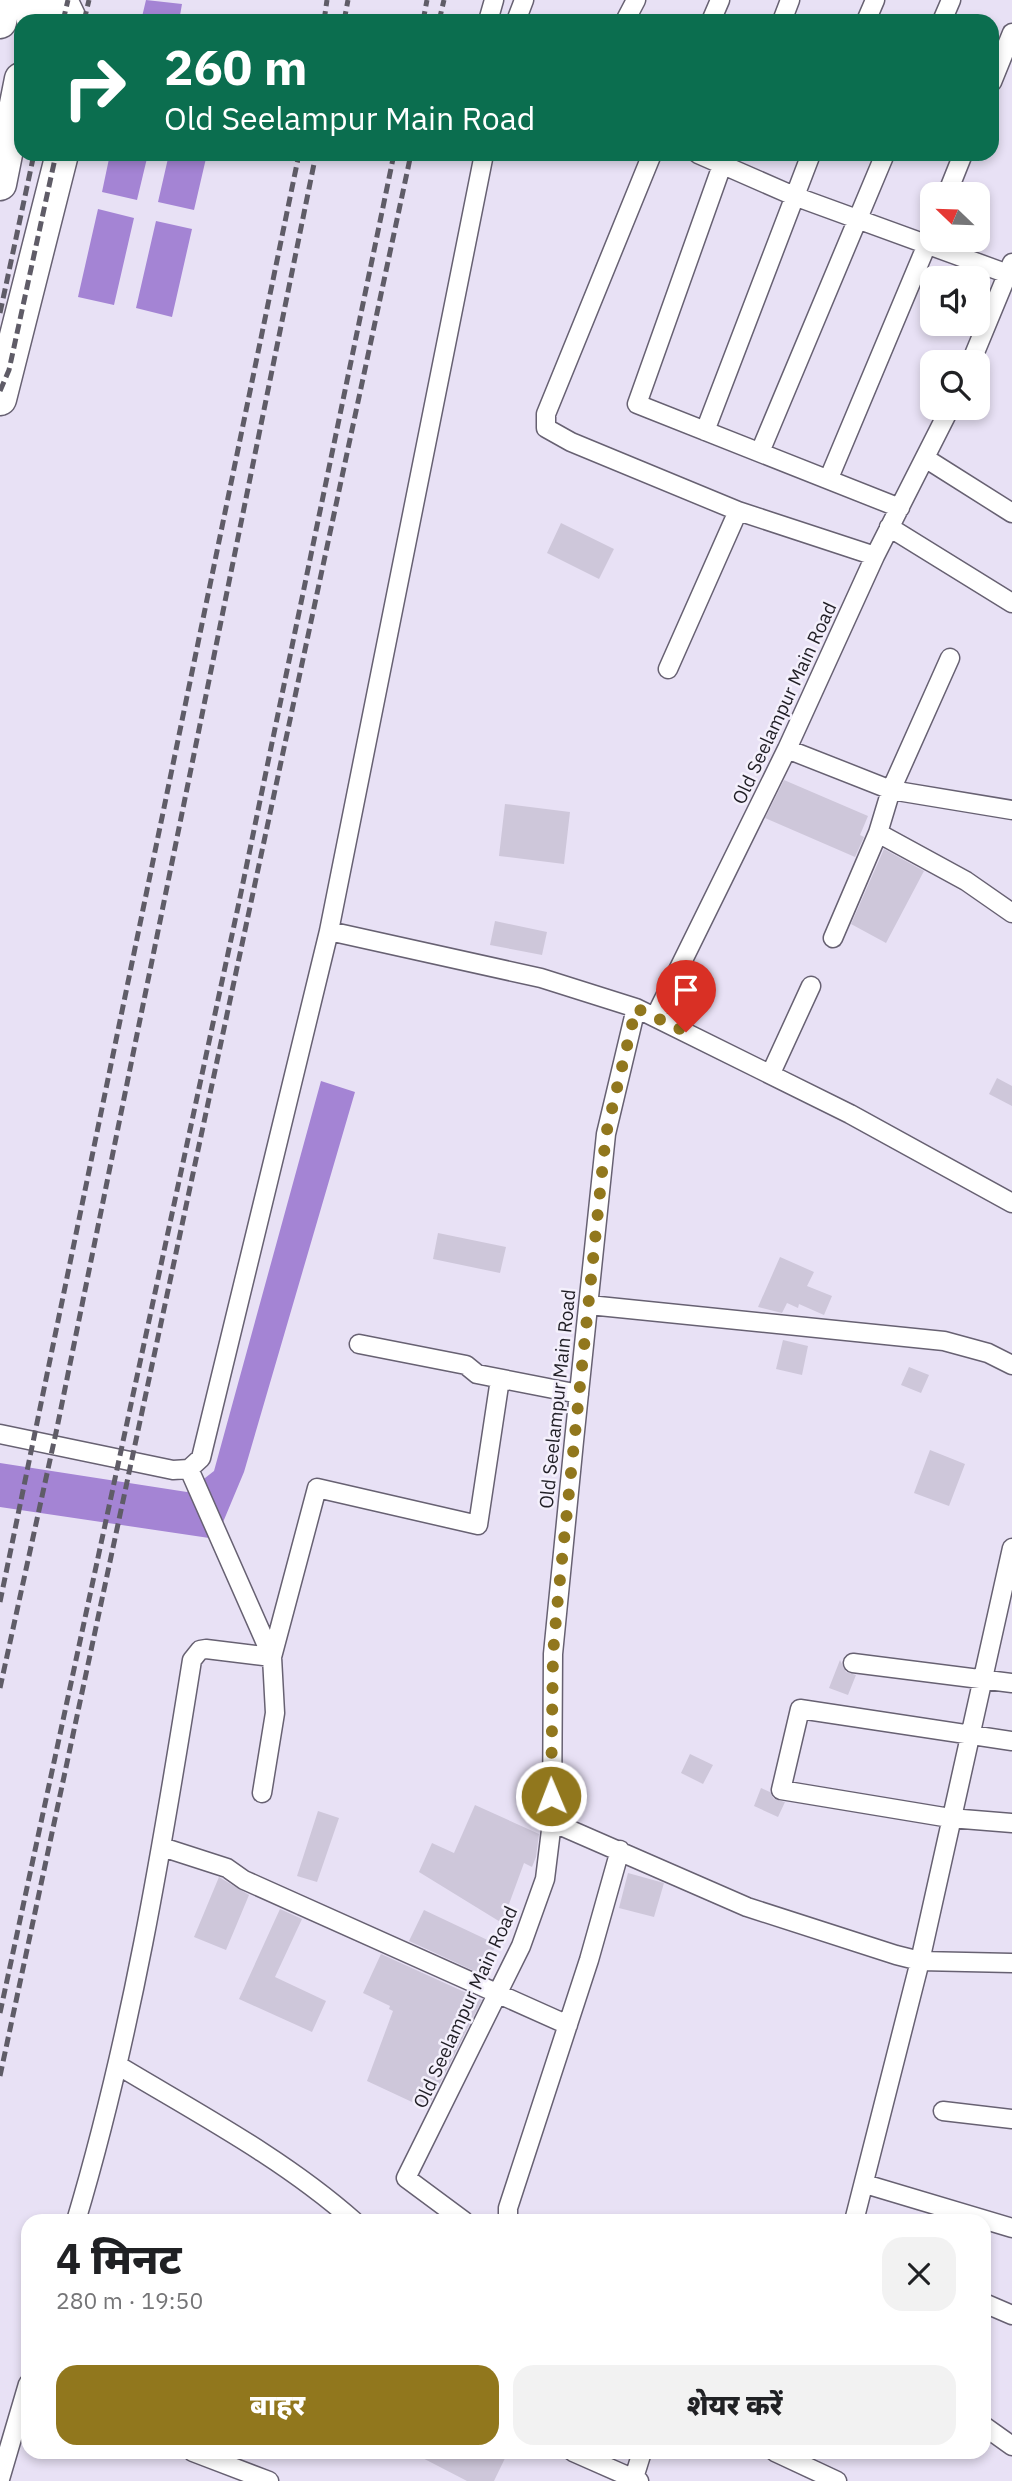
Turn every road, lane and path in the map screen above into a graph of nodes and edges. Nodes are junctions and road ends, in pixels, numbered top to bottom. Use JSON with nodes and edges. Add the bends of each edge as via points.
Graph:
{"nodes":[{"id":1,"x":5,"y":0,"type":"edge"},
{"id":2,"x":0,"y":22,"type":"edge"},
{"id":3,"x":1012,"y":33,"type":"edge"},
{"id":4,"x":999,"y":65,"type":"edge"},
{"id":5,"x":14,"y":114,"type":"edge"},
{"id":6,"x":60,"y":161,"type":"edge"},
{"id":7,"x":483,"y":161,"type":"edge"},
{"id":8,"x":649,"y":161,"type":"edge"},
{"id":9,"x":723,"y":161,"type":"edge"},
{"id":10,"x":725,"y":161,"type":"edge"},
{"id":11,"x":808,"y":161,"type":"edge"},
{"id":12,"x":882,"y":161,"type":"edge"},
{"id":13,"x":960,"y":161,"type":"edge"},
{"id":14,"x":952,"y":182,"type":"edge"},
{"id":15,"x":0,"y":184,"type":"edge"},
{"id":16,"x":794,"y":196,"type":"junction"},
{"id":17,"x":857,"y":219,"type":"junction"},
{"id":18,"x":920,"y":235,"type":"edge"},
{"id":19,"x":924,"y":252,"type":"edge"},
{"id":20,"x":968,"y":252,"type":"edge"},
{"id":21,"x":1010,"y":269,"type":"edge"},
{"id":22,"x":1004,"y":311,"type":"edge"},
{"id":23,"x":979,"y":350,"type":"edge"},
{"id":24,"x":0,"y":399,"type":"edge"},
{"id":25,"x":944,"y":420,"type":"edge"},
{"id":26,"x":705,"y":431,"type":"junction"},
{"id":27,"x":760,"y":452,"type":"junction"},
{"id":28,"x":925,"y":458,"type":"junction"},
{"id":29,"x":829,"y":478,"type":"junction"},
{"id":30,"x":900,"y":508,"type":"junction"},
{"id":31,"x":738,"y":511,"type":"junction"},
{"id":32,"x":1012,"y":513,"type":"edge"},
{"id":33,"x":890,"y":527,"type":"junction"},
{"id":34,"x":875,"y":556,"type":"junction"},
{"id":35,"x":1012,"y":603,"type":"edge"},
{"id":36,"x":950,"y":658,"type":"dead end"},
{"id":37,"x":668,"y":669,"type":"dead end"},
{"id":38,"x":788,"y":749,"type":"junction"},
{"id":39,"x":891,"y":790,"type":"junction"},
{"id":40,"x":1012,"y":810,"type":"edge"},
{"id":41,"x":878,"y":833,"type":"junction"},
{"id":42,"x":1012,"y":913,"type":"edge"},
{"id":43,"x":329,"y":931,"type":"junction"},
{"id":44,"x":833,"y":938,"type":"dead end"},
{"id":45,"x":811,"y":986,"type":"dead end"},
{"id":46,"x":636,"y":1008,"type":"junction"},
{"id":47,"x":660,"y":1019,"type":"junction"},
{"id":48,"x":771,"y":1073,"type":"junction"},
{"id":49,"x":1012,"y":1203,"type":"edge"},
{"id":50,"x":589,"y":1305,"type":"junction"},
{"id":51,"x":359,"y":1344,"type":"dead end"},
{"id":52,"x":1012,"y":1365,"type":"edge"},
{"id":53,"x":500,"y":1379,"type":"junction"},
{"id":54,"x":579,"y":1394,"type":"junction"},
{"id":55,"x":0,"y":1434,"type":"edge"},
{"id":56,"x":192,"y":1476,"type":"junction"},
{"id":57,"x":1012,"y":1548,"type":"edge"},
{"id":58,"x":1004,"y":1618,"type":"edge"},
{"id":59,"x":272,"y":1657,"type":"junction"},
{"id":60,"x":853,"y":1663,"type":"dead end"},
{"id":61,"x":984,"y":1681,"type":"junction"},
{"id":62,"x":1012,"y":1683,"type":"edge"},
{"id":63,"x":970,"y":1735,"type":"junction"},
{"id":64,"x":1012,"y":1741,"type":"edge"},
{"id":65,"x":262,"y":1793,"type":"dead end"},
{"id":66,"x":950,"y":1818,"type":"junction"},
{"id":67,"x":552,"y":1822,"type":"junction"},
{"id":68,"x":1012,"y":1823,"type":"edge"},
{"id":69,"x":162,"y":1847,"type":"junction"},
{"id":70,"x":620,"y":1850,"type":"junction"},
{"id":71,"x":920,"y":1961,"type":"junction"},
{"id":72,"x":1012,"y":1964,"type":"edge"},
{"id":73,"x":498,"y":1995,"type":"junction"},
{"id":74,"x":568,"y":2025,"type":"junction"},
{"id":75,"x":118,"y":2066,"type":"junction"},
{"id":76,"x":943,"y":2111,"type":"dead end"},
{"id":77,"x":1012,"y":2119,"type":"edge"},
{"id":78,"x":865,"y":2185,"type":"junction"},
{"id":79,"x":78,"y":2214,"type":"edge"},
{"id":80,"x":345,"y":2214,"type":"edge"},
{"id":81,"x":455,"y":2214,"type":"edge"},
{"id":82,"x":508,"y":2214,"type":"edge"},
{"id":83,"x":857,"y":2214,"type":"edge"},
{"id":84,"x":964,"y":2214,"type":"edge"},
{"id":85,"x":991,"y":2222,"type":"edge"},
{"id":86,"x":1012,"y":2228,"type":"edge"},
{"id":87,"x":991,"y":2307,"type":"edge"},
{"id":88,"x":1012,"y":2315,"type":"edge"},
{"id":89,"x":21,"y":2409,"type":"edge"},
{"id":90,"x":991,"y":2431,"type":"edge"},
{"id":91,"x":1012,"y":2446,"type":"edge"},
{"id":92,"x":211,"y":2459,"type":"edge"},
{"id":93,"x":588,"y":2459,"type":"edge"},
{"id":94,"x":640,"y":2459,"type":"edge"},
{"id":95,"x":794,"y":2459,"type":"edge"},
{"id":96,"x":0,"y":2479,"type":"edge"},
{"id":97,"x":635,"y":2480,"type":"edge"},
{"id":98,"x":269,"y":2481,"type":"edge"},
{"id":99,"x":836,"y":2481,"type":"edge"}],
"edges":[{"from":1,"to":2,"type":"highway"},
{"from":3,"to":4,"type":"street"},
{"from":5,"to":15,"type":"highway"},
{"from":6,"to":24,"type":"highway"},
{"from":7,"to":43,"type":"street"},
{"from":8,"to":31,"type":"street","via":[[544,422],[546,428],[570,442]]},
{"from":9,"to":26,"type":"street","via":[[637,401],[640,407]]},
{"from":10,"to":16,"type":"street"},
{"from":11,"to":16,"type":"street"},
{"from":12,"to":17,"type":"street"},
{"from":13,"to":14,"type":"street"},
{"from":16,"to":17,"type":"street"},
{"from":16,"to":26,"type":"street"},
{"from":17,"to":18,"type":"street"},
{"from":17,"to":27,"type":"street"},
{"from":19,"to":29,"type":"street"},
{"from":20,"to":21,"type":"street"},
{"from":21,"to":22,"type":"street"},
{"from":22,"to":23,"type":"street"},
{"from":25,"to":28,"type":"street","name":"Old Seelampur Main Road"},
{"from":26,"to":27,"type":"street"},
{"from":27,"to":29,"type":"street"},
{"from":28,"to":30,"type":"street","name":"Old Seelampur Main Road"},
{"from":28,"to":32,"type":"street"},
{"from":29,"to":30,"type":"street"},
{"from":30,"to":33,"type":"street","name":"Old Seelampur Main Road"},
{"from":31,"to":34,"type":"street"},
{"from":31,"to":37,"type":"street"},
{"from":33,"to":34,"type":"street","name":"Old Seelampur Main Road"},
{"from":33,"to":35,"type":"street"},
{"from":34,"to":38,"type":"street","name":"Old Seelampur Main Road"},
{"from":36,"to":39,"type":"street"},
{"from":38,"to":39,"type":"street"},
{"from":38,"to":47,"type":"street","name":"Old Seelampur Main Road"},
{"from":39,"to":40,"type":"street"},
{"from":39,"to":41,"type":"street"},
{"from":41,"to":42,"type":"street","via":[[966,881]]},
{"from":41,"to":44,"type":"street"},
{"from":43,"to":46,"type":"street","via":[[541,978]]},
{"from":43,"to":56,"type":"street","via":[[205,1446]]},
{"from":45,"to":48,"type":"street"},
{"from":46,"to":47,"type":"street"},
{"from":46,"to":50,"type":"street","name":"Old Seelampur Main Road","via":[[607,1124]]},
{"from":47,"to":48,"type":"street"},
{"from":48,"to":49,"type":"street"},
{"from":50,"to":52,"type":"street","via":[[944,1341]]},
{"from":50,"to":54,"type":"street","name":"Old Seelampur Main Road"},
{"from":51,"to":53,"type":"street","via":[[466,1365],[477,1374]]},
{"from":53,"to":54,"type":"street"},
{"from":53,"to":59,"type":"street","via":[[478,1525],[317,1488]]},
{"from":54,"to":67,"type":"street","name":"Old Seelampur Main Road","via":[[553,1654]]},
{"from":55,"to":56,"type":"street"},
{"from":56,"to":59,"type":"street"},
{"from":57,"to":58,"type":"street"},
{"from":58,"to":61,"type":"street"},
{"from":59,"to":65,"type":"street","via":[[275,1713]]},
{"from":59,"to":69,"type":"street","via":[[206,1649],[195,1654]]},
{"from":60,"to":61,"type":"street"},
{"from":61,"to":62,"type":"street"},
{"from":61,"to":63,"type":"street"},
{"from":63,"to":64,"type":"street"},
{"from":63,"to":66,"type":"street"},
{"from":63,"to":66,"type":"street","via":[[800,1709],[781,1790]]},
{"from":66,"to":68,"type":"street"},
{"from":66,"to":71,"type":"street"},
{"from":67,"to":70,"type":"street"},
{"from":67,"to":73,"type":"street","name":"Old Seelampur Main Road","via":[[545,1879]]},
{"from":69,"to":73,"type":"street","via":[[227,1868],[244,1880]]},
{"from":69,"to":75,"type":"street"},
{"from":70,"to":71,"type":"street","via":[[747,1907]]},
{"from":70,"to":74,"type":"street"},
{"from":71,"to":72,"type":"street"},
{"from":71,"to":78,"type":"street"},
{"from":73,"to":74,"type":"street"},
{"from":73,"to":81,"type":"street","name":"Old Seelampur Main Road","via":[[407,2178]]},
{"from":74,"to":82,"type":"street"},
{"from":75,"to":79,"type":"street"},
{"from":75,"to":80,"type":"street","via":[[260,2151]]},
{"from":76,"to":77,"type":"street"},
{"from":78,"to":83,"type":"street"},
{"from":78,"to":84,"type":"street"},
{"from":85,"to":86,"type":"street"},
{"from":87,"to":88,"type":"street"},
{"from":89,"to":96,"type":"street"},
{"from":90,"to":91,"type":"street"},
{"from":92,"to":98,"type":"street"},
{"from":93,"to":97,"type":"street"},
{"from":94,"to":97,"type":"street"},
{"from":95,"to":99,"type":"street"}]}
